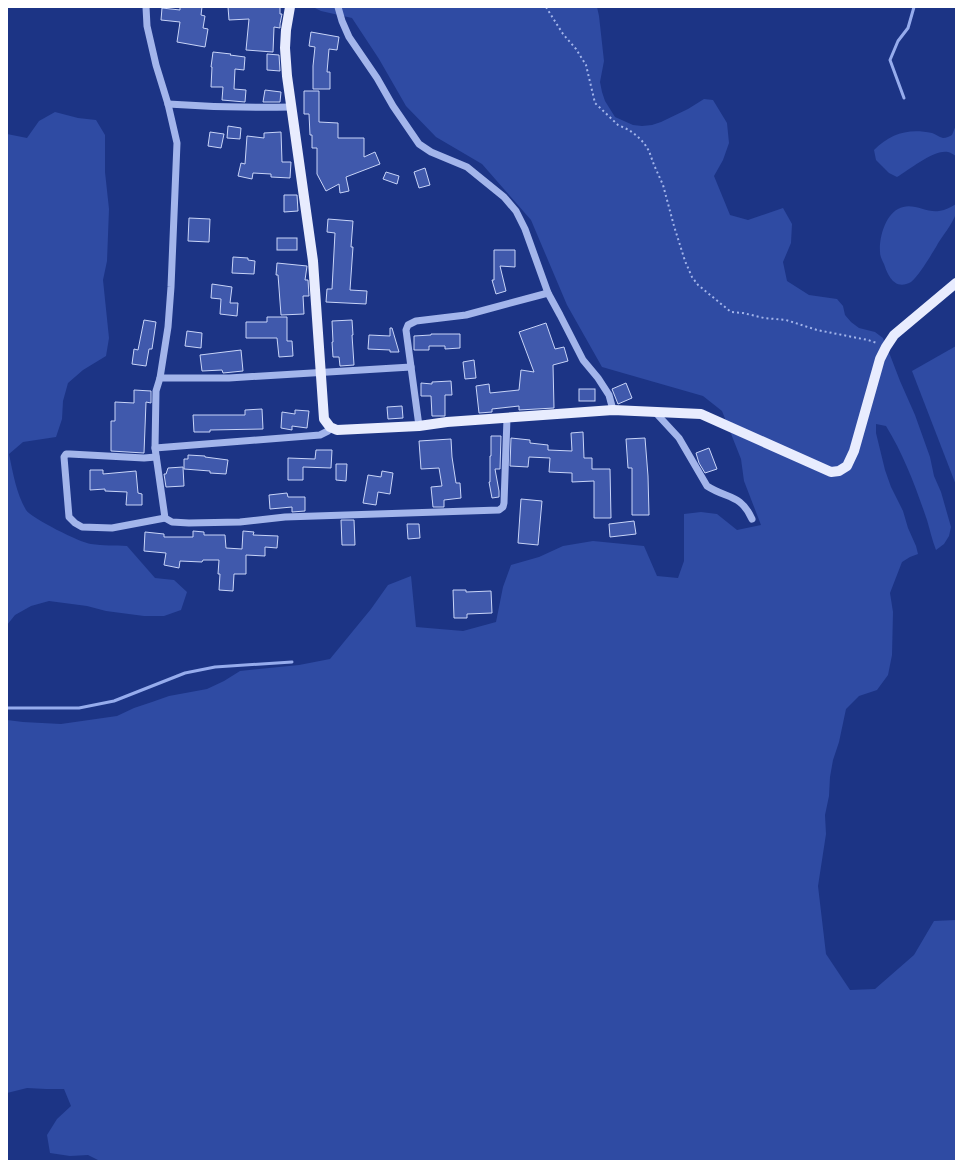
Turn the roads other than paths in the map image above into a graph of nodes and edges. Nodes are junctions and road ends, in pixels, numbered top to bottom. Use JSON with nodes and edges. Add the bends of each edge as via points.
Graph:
{"nodes":[{"id":1,"x":146,"y":7,"type":"edge"},
{"id":2,"x":290,"y":7,"type":"edge"},
{"id":3,"x":338,"y":7,"type":"edge"},
{"id":4,"x":168,"y":104,"type":"junction"},
{"id":5,"x":292,"y":107,"type":"junction"},
{"id":6,"x":956,"y":283,"type":"edge"},
{"id":7,"x":548,"y":293,"type":"junction"},
{"id":8,"x":411,"y":367,"type":"junction"},
{"id":9,"x":320,"y":372,"type":"junction"},
{"id":10,"x":160,"y":378,"type":"junction"},
{"id":11,"x":613,"y":410,"type":"junction"},
{"id":12,"x":655,"y":412,"type":"junction"},
{"id":13,"x":507,"y":418,"type":"junction"},
{"id":14,"x":419,"y":426,"type":"junction"},
{"id":15,"x":330,"y":427,"type":"junction"},
{"id":16,"x":155,"y":448,"type":"junction"},
{"id":17,"x":156,"y":457,"type":"junction"},
{"id":18,"x":165,"y":518,"type":"junction"},
{"id":19,"x":752,"y":520,"type":"dead end"}],
"edges":[{"from":1,"to":4,"type":"street","via":[[147,26]]},
{"from":2,"to":5,"type":"main road","via":[[285,48]]},
{"from":3,"to":7,"type":"street","via":[[350,37],[419,144],[431,152],[467,166],[504,197],[516,211]]},
{"from":4,"to":5,"type":"street","via":[[235,108]]},
{"from":4,"to":10,"type":"street","via":[[177,143],[176,188],[168,327]]},
{"from":5,"to":9,"type":"main road","via":[[313,261]]},
{"from":6,"to":12,"type":"main road","via":[[894,335],[886,347],[880,359],[854,451],[847,466],[839,471],[831,472],[704,415]]},
{"from":7,"to":8,"type":"street","via":[[466,315],[408,325],[406,330]]},
{"from":7,"to":11,"type":"street","via":[[583,360],[609,395]]},
{"from":8,"to":9,"type":"street"},
{"from":8,"to":14,"type":"street"},
{"from":9,"to":10,"type":"street","via":[[229,378]]},
{"from":9,"to":15,"type":"main road","via":[[324,419]]},
{"from":10,"to":16,"type":"street","via":[[156,392]]},
{"from":11,"to":12,"type":"main road"},
{"from":11,"to":13,"type":"main road"},
{"from":12,"to":19,"type":"street","via":[[678,438],[707,486],[742,503]]},
{"from":13,"to":14,"type":"main road"},
{"from":13,"to":18,"type":"street","via":[[504,503],[499,510],[285,517],[240,522],[190,523],[172,522]]},
{"from":14,"to":15,"type":"main road","via":[[341,430]]},
{"from":15,"to":16,"type":"street","via":[[320,435]]},
{"from":16,"to":17,"type":"street"},
{"from":17,"to":18,"type":"street"},
{"from":17,"to":18,"type":"street","via":[[66,454],[64,457],[68,517],[82,527],[112,528]]}]}
